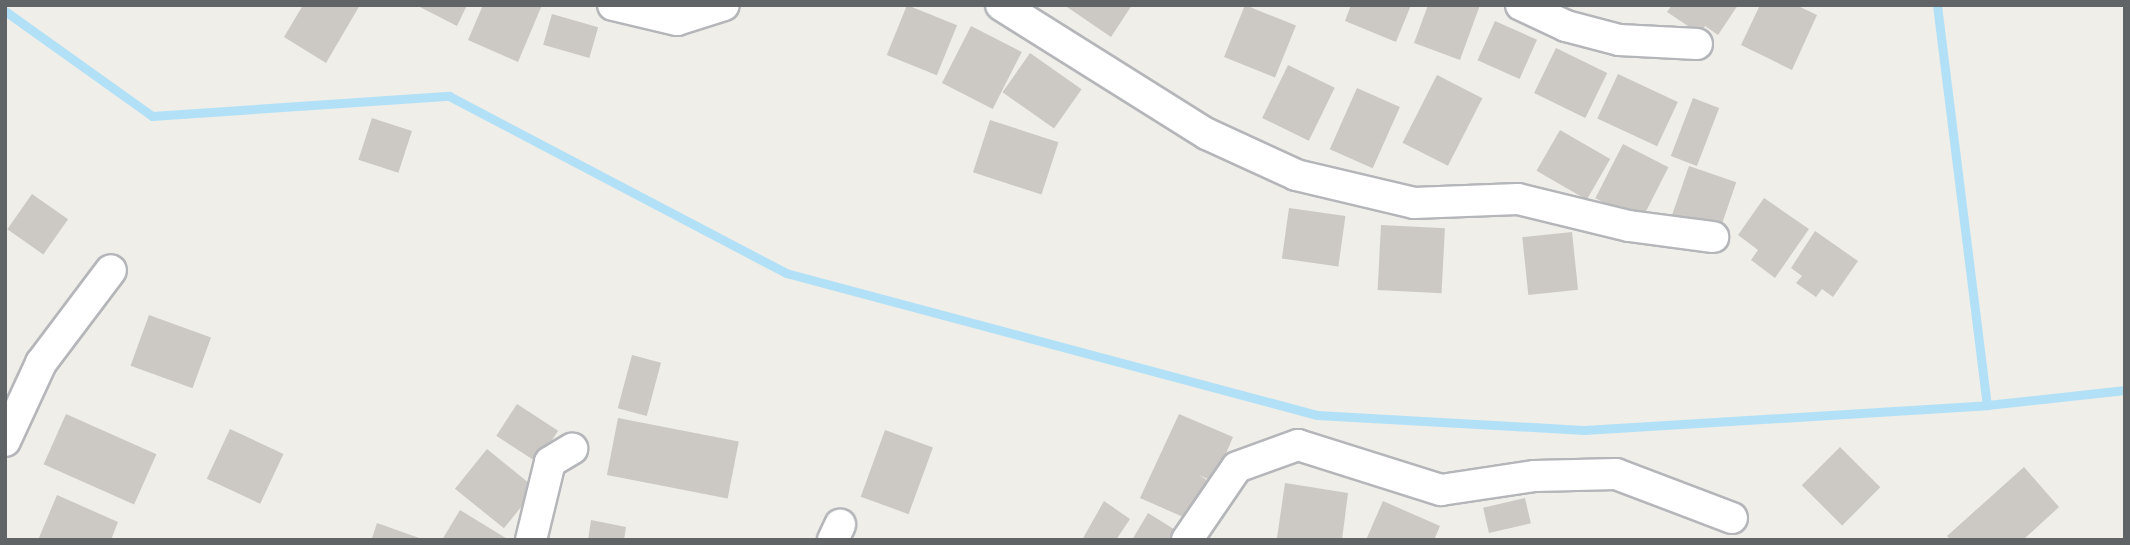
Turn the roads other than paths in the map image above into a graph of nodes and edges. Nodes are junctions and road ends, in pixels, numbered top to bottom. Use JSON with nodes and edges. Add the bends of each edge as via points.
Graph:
{"nodes":[{"id":1,"x":613,"y":5,"type":"edge"},
{"id":2,"x":724,"y":5,"type":"edge"},
{"id":3,"x":1001,"y":5,"type":"edge"},
{"id":4,"x":1521,"y":5,"type":"edge"},
{"id":5,"x":1697,"y":44,"type":"dead end"},
{"id":6,"x":1713,"y":237,"type":"dead end"},
{"id":7,"x":111,"y":270,"type":"dead end"},
{"id":8,"x":5,"y":441,"type":"edge"},
{"id":9,"x":572,"y":449,"type":"dead end"},
{"id":10,"x":1732,"y":519,"type":"dead end"},
{"id":11,"x":531,"y":540,"type":"edge"},
{"id":12,"x":1187,"y":540,"type":"edge"}],
"edges":[{"from":1,"to":2,"type":"street","via":[[677,20]]},
{"from":3,"to":6,"type":"street","via":[[1207,134],[1296,175],[1414,203],[1518,199],[1629,226]]},
{"from":4,"to":5,"type":"street","via":[[1566,26],[1619,40]]},
{"from":7,"to":8,"type":"street","via":[[41,363]]},
{"from":9,"to":11,"type":"street","via":[[550,462]]},
{"from":10,"to":12,"type":"street","via":[[1616,474],[1535,476],[1441,491],[1298,445],[1237,467]]}]}
